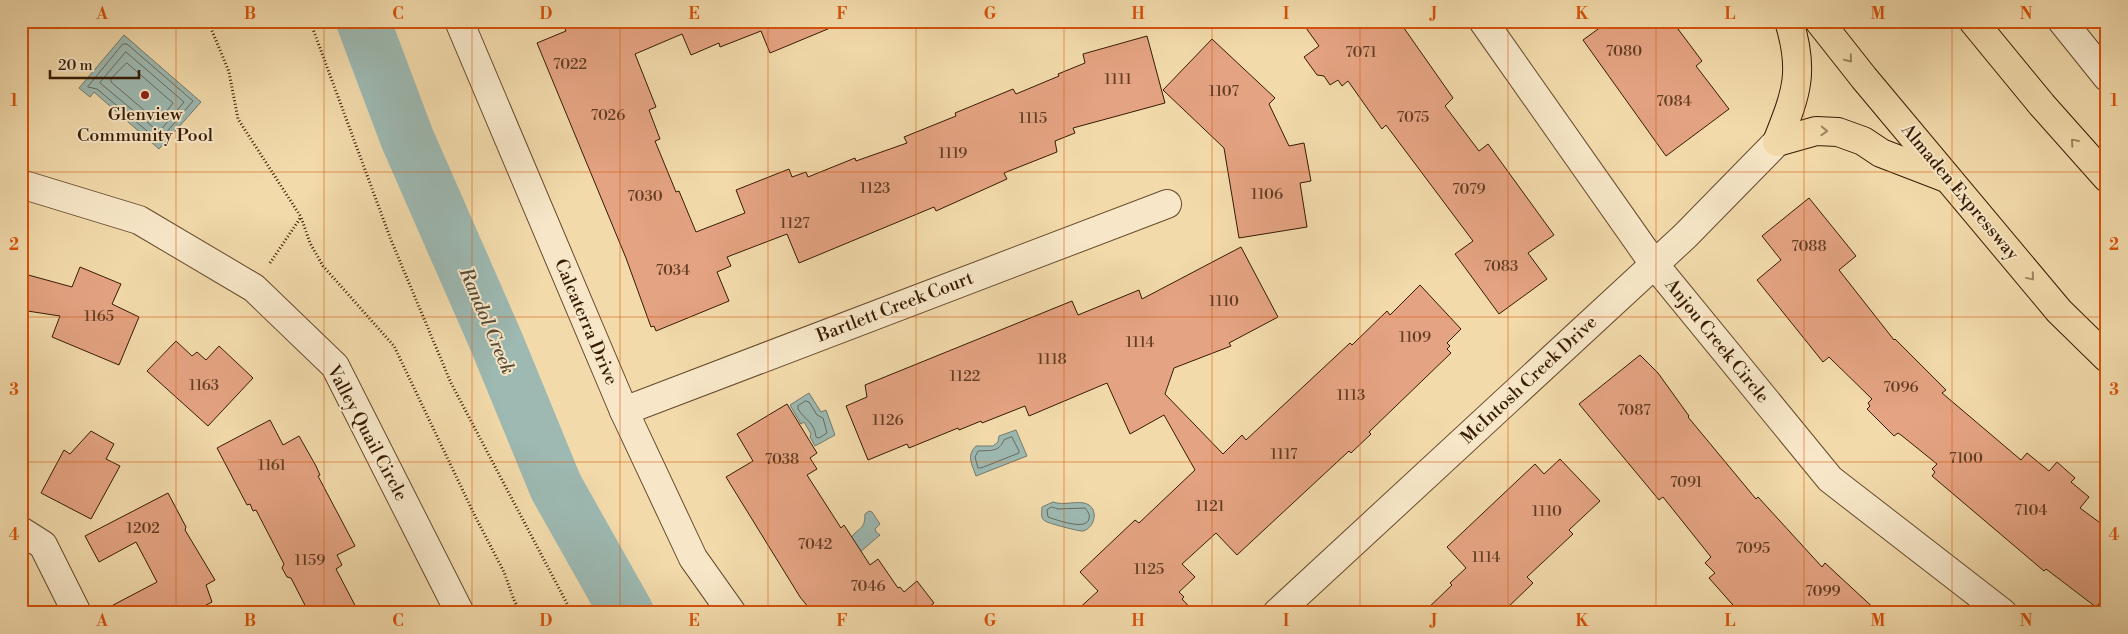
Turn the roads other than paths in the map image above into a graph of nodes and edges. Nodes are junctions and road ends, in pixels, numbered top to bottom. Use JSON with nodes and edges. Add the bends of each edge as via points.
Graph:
{"nodes":[{"id":1,"x":460,"y":21,"type":"edge"},
{"id":2,"x":1483,"y":21,"type":"edge"},
{"id":3,"x":1789,"y":21,"type":"edge"},
{"id":4,"x":1819,"y":21,"type":"edge"},
{"id":5,"x":1973,"y":21,"type":"edge"},
{"id":6,"x":2062,"y":21,"type":"edge"},
{"id":7,"x":2104,"y":68,"type":"edge"},
{"id":8,"x":1777,"y":142,"type":"junction"},
{"id":9,"x":2107,"y":178,"type":"edge"},
{"id":10,"x":1949,"y":180,"type":"junction"},
{"id":11,"x":21,"y":184,"type":"edge"},
{"id":12,"x":1167,"y":204,"type":"dead end"},
{"id":13,"x":1654,"y":264,"type":"junction"},
{"id":14,"x":2107,"y":358,"type":"edge"},
{"id":15,"x":624,"y":411,"type":"junction"},
{"id":16,"x":21,"y":531,"type":"edge"},
{"id":17,"x":77,"y":613,"type":"edge"},
{"id":18,"x":460,"y":613,"type":"edge"},
{"id":19,"x":732,"y":613,"type":"edge"},
{"id":20,"x":1277,"y":613,"type":"edge"},
{"id":21,"x":2002,"y":613,"type":"edge"}],
"edges":[{"from":1,"to":15,"type":"street","name":"Calcaterra Drive"},
{"from":2,"to":13,"type":"street","name":"Anjou Creek Circle"},
{"from":3,"to":8,"type":"main road","via":[[1799,61],[1797,85]]},
{"from":4,"to":10,"type":"main road","name":"Almaden Expressway","one_way":true},
{"from":9,"to":5,"type":"main road","one_way":true,"via":[[2042,106]]},
{"from":6,"to":7,"type":"street"},
{"from":8,"to":10,"type":"main road","one_way":true,"via":[[1816,131],[1838,132],[1863,140],[1881,153]]},
{"from":8,"to":13,"type":"street","name":"McIntosh Creek Drive"},
{"from":10,"to":14,"type":"main road","name":"Almaden Expressway","one_way":true,"via":[[2059,311]]},
{"from":11,"to":18,"type":"street","name":"Valley Quail Circle","via":[[139,220],[254,288],[335,366]]},
{"from":12,"to":15,"type":"street","name":"Bartlett Creek Court"},
{"from":13,"to":20,"type":"street","name":"McIntosh Creek Drive"},
{"from":13,"to":21,"type":"street","name":"Anjou Creek Circle","via":[[1830,479]]},
{"from":15,"to":19,"type":"street","name":"Calcaterra Drive","via":[[693,558]]},
{"from":16,"to":17,"type":"street","via":[[43,545]]}]}
